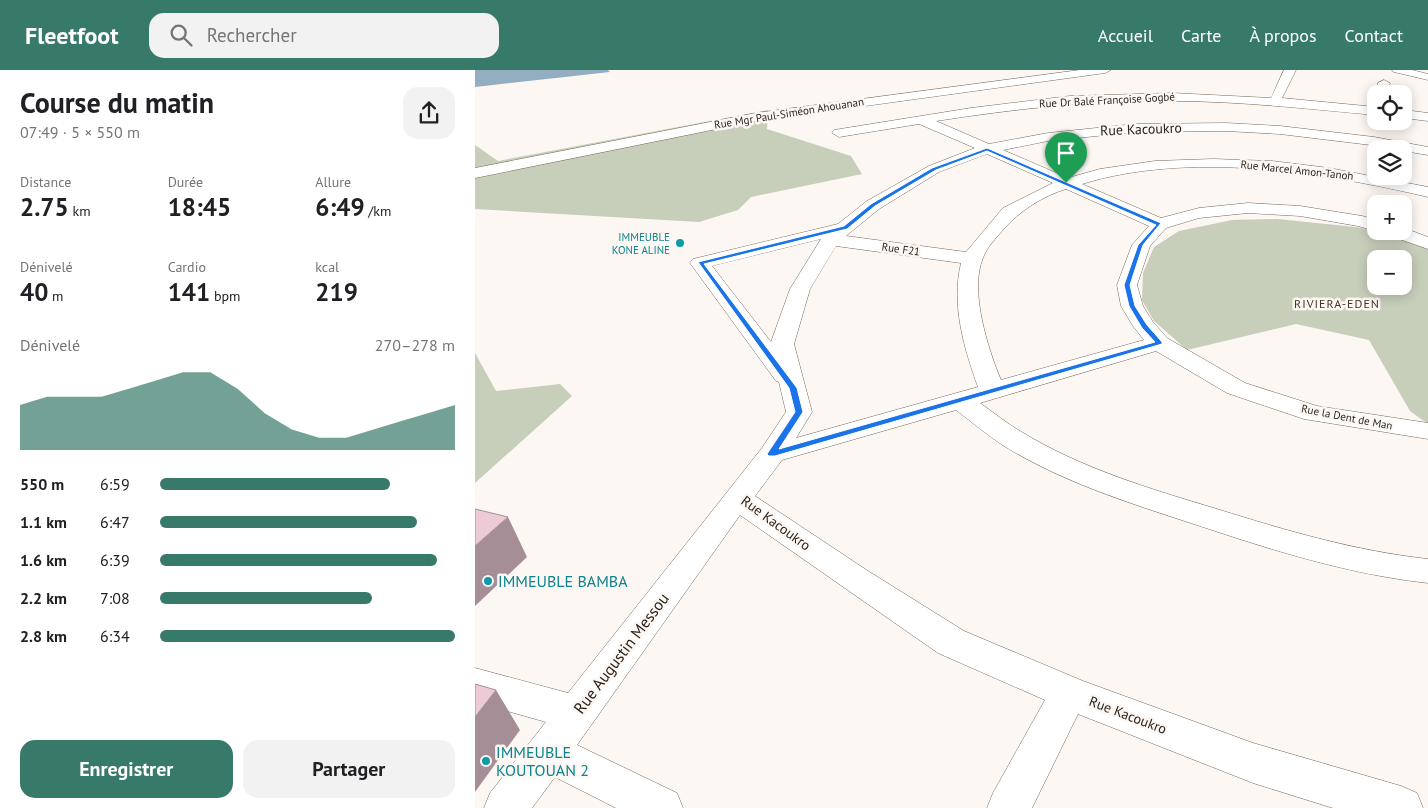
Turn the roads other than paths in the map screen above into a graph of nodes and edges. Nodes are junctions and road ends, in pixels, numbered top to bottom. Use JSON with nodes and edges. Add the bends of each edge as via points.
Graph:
{"nodes":[{"id":1,"x":1105,"y":70,"type":"edge"},
{"id":2,"x":1290,"y":70,"type":"edge"},
{"id":3,"x":1398,"y":70,"type":"edge"},
{"id":4,"x":1428,"y":77,"type":"edge"},
{"id":5,"x":1275,"y":101,"type":"junction"},
{"id":6,"x":1367,"y":110,"type":"edge"},
{"id":7,"x":1412,"y":115,"type":"edge"},
{"id":8,"x":1428,"y":116,"type":"edge"},
{"id":9,"x":922,"y":120,"type":"junction"},
{"id":10,"x":839,"y":133,"type":"dead end"},
{"id":11,"x":987,"y":149,"type":"junction"},
{"id":12,"x":1428,"y":151,"type":"edge"},
{"id":13,"x":1412,"y":159,"type":"edge"},
{"id":14,"x":475,"y":173,"type":"edge"},
{"id":15,"x":1367,"y":178,"type":"edge"},
{"id":16,"x":1367,"y":179,"type":"edge"},
{"id":17,"x":1367,"y":180,"type":"edge"},
{"id":18,"x":1066,"y":183,"type":"junction"},
{"id":19,"x":1396,"y":185,"type":"edge"},
{"id":20,"x":1428,"y":192,"type":"edge"},
{"id":21,"x":1159,"y":224,"type":"junction"},
{"id":22,"x":838,"y":234,"type":"junction"},
{"id":23,"x":1412,"y":237,"type":"edge"},
{"id":24,"x":1428,"y":242,"type":"edge"},
{"id":25,"x":973,"y":259,"type":"junction"},
{"id":26,"x":1159,"y":343,"type":"junction"},
{"id":27,"x":793,"y":388,"type":"junction"},
{"id":28,"x":993,"y":392,"type":"junction"},
{"id":29,"x":961,"y":401,"type":"junction"},
{"id":30,"x":1428,"y":432,"type":"edge"},
{"id":31,"x":772,"y":454,"type":"junction"},
{"id":32,"x":737,"y":498,"type":"junction"},
{"id":33,"x":1428,"y":571,"type":"edge"},
{"id":34,"x":475,"y":685,"type":"edge"},
{"id":35,"x":1069,"y":693,"type":"junction"},
{"id":36,"x":576,"y":713,"type":"junction"},
{"id":37,"x":548,"y":752,"type":"junction"},
{"id":38,"x":506,"y":808,"type":"edge"},
{"id":39,"x":661,"y":808,"type":"edge"},
{"id":40,"x":1009,"y":808,"type":"edge"},
{"id":41,"x":1401,"y":808,"type":"edge"}],
"edges":[{"from":1,"to":14,"type":"street","name":"Rue Mgr Paul-Siméon Ahouanan","via":[[756,117]]},
{"from":2,"to":5,"type":"street"},
{"from":3,"to":4,"type":"street"},
{"from":5,"to":6,"type":"street","name":"Rue Dr Balé Françoise Gogbé"},
{"from":5,"to":9,"type":"street","name":"Rue Dr Balé Françoise Gogbé","via":[[1197,97],[1103,98],[1017,105]]},
{"from":7,"to":8,"type":"street"},
{"from":9,"to":10,"type":"street","name":"Rue Dr Balé Françoise Gogbé"},
{"from":9,"to":11,"type":"street"},
{"from":11,"to":15,"type":"street","name":"Rue Kacoukro","via":[[1088,131],[1181,127],[1280,130]]},
{"from":11,"to":18,"type":"street"},
{"from":11,"to":22,"type":"street","name":"Rue Kacoukro","via":[[934,169],[873,205]]},
{"from":12,"to":13,"type":"street","name":"Rue Kacoukro"},
{"from":16,"to":18,"type":"street","name":"Rue Marcel Amon-Tanoh","via":[[1252,164],[1189,164],[1125,169]]},
{"from":17,"to":21,"type":"street","via":[[1300,211],[1248,208],[1199,213]]},
{"from":18,"to":21,"type":"street"},
{"from":18,"to":25,"type":"street","name":"Rue Marcel Amon-Tanoh","via":[[1035,196],[1008,213]]},
{"from":19,"to":20,"type":"street","name":"Rue Marcel Amon-Tanoh"},
{"from":21,"to":26,"type":"street","name":"Rue la Dent de Man","via":[[1141,245],[1127,285],[1132,306]]},
{"from":22,"to":25,"type":"street","name":"Rue F21"},
{"from":22,"to":27,"type":"street","name":"Rue Kacoukro","via":[[800,289],[782,344]]},
{"from":22,"to":27,"type":"street","via":[[700,263]]},
{"from":23,"to":24,"type":"street"},
{"from":25,"to":28,"type":"street","name":"Rue Marcel Amon-Tanoh","via":[[967,309],[976,348]]},
{"from":26,"to":28,"type":"street"},
{"from":26,"to":30,"type":"street","name":"Rue la Dent de Man","via":[[1236,388],[1313,413]]},
{"from":27,"to":31,"type":"street","name":"Rue Kacoukro","via":[[799,412]]},
{"from":28,"to":29,"type":"street"},
{"from":29,"to":31,"type":"street"},
{"from":29,"to":33,"type":"street","via":[[1015,441],[1082,475],[1297,546]]},
{"from":31,"to":32,"type":"street","name":"Rue Kacoukro"},
{"from":32,"to":35,"type":"street","name":"Rue Kacoukro","via":[[951,642]]},
{"from":32,"to":36,"type":"street","name":"Rue Augustin Messou"},
{"from":34,"to":36,"type":"street"},
{"from":35,"to":40,"type":"street"},
{"from":35,"to":41,"type":"street","name":"Rue Kacoukro","via":[[1253,763]]},
{"from":36,"to":37,"type":"street","name":"Rue Augustin Messou"},
{"from":37,"to":38,"type":"street","name":"Rue Augustin Messou"},
{"from":37,"to":39,"type":"street"}]}
